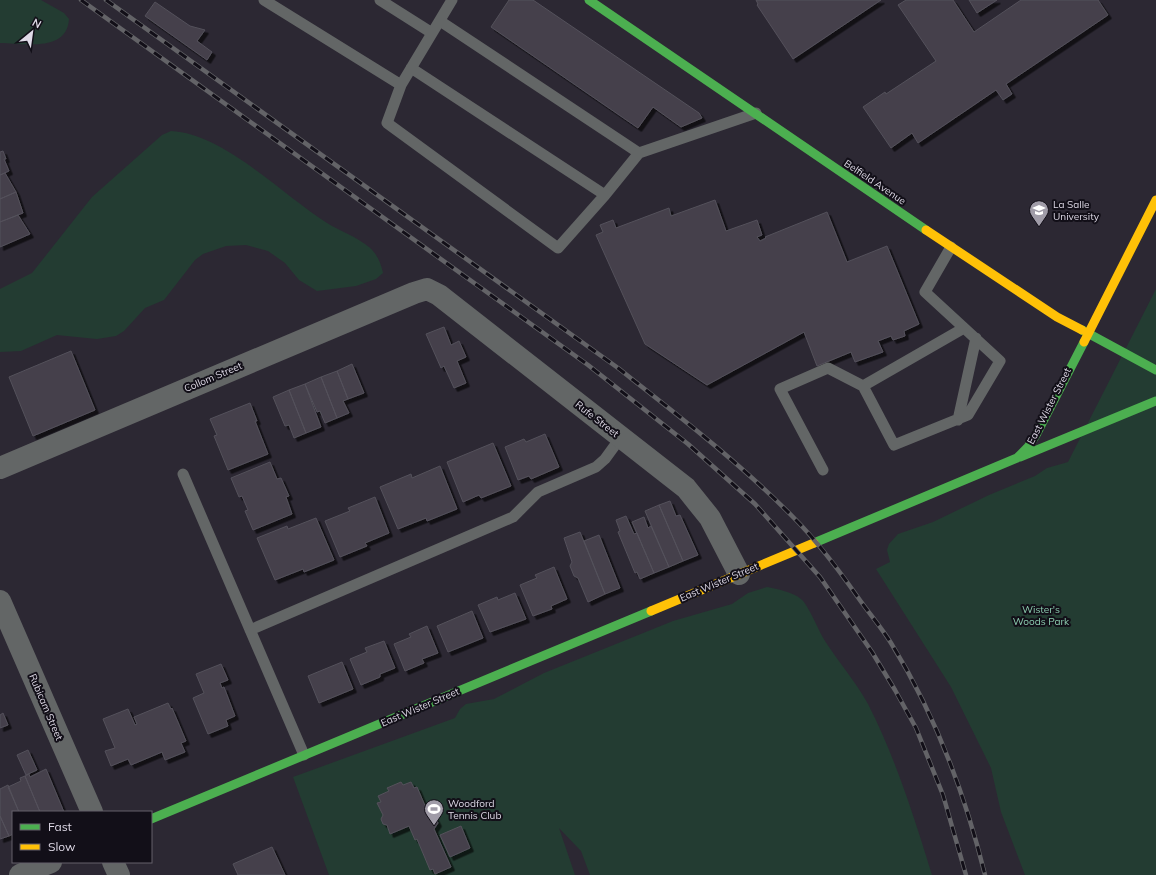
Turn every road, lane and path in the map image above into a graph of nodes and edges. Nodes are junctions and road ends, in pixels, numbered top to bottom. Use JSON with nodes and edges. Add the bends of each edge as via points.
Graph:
{"nodes":[{"id":1,"x":264,"y":0,"type":"edge"},
{"id":2,"x":380,"y":0,"type":"edge"},
{"id":3,"x":452,"y":0,"type":"edge"},
{"id":4,"x":589,"y":0,"type":"edge"},
{"id":5,"x":440,"y":21,"type":"junction"},
{"id":6,"x":432,"y":33,"type":"junction"},
{"id":7,"x":411,"y":68,"type":"junction"},
{"id":8,"x":401,"y":86,"type":"junction"},
{"id":9,"x":756,"y":113,"type":"junction"},
{"id":10,"x":639,"y":153,"type":"junction"},
{"id":11,"x":605,"y":195,"type":"junction"},
{"id":12,"x":1156,"y":200,"type":"edge"},
{"id":13,"x":951,"y":247,"type":"junction"},
{"id":14,"x":427,"y":289,"type":"joint"},
{"id":15,"x":964,"y":328,"type":"junction"},
{"id":16,"x":1087,"y":334,"type":"junction"},
{"id":17,"x":976,"y":338,"type":"junction"},
{"id":18,"x":1156,"y":370,"type":"edge"},
{"id":19,"x":863,"y":386,"type":"junction"},
{"id":20,"x":1156,"y":401,"type":"edge"},
{"id":21,"x":958,"y":420,"type":"junction"},
{"id":22,"x":621,"y":437,"type":"junction"},
{"id":23,"x":1017,"y":458,"type":"junction"},
{"id":24,"x":0,"y":468,"type":"edge"},
{"id":25,"x":823,"y":470,"type":"dead end"},
{"id":26,"x":183,"y":474,"type":"dead end"},
{"id":27,"x":739,"y":574,"type":"junction"},
{"id":28,"x":0,"y":601,"type":"edge"},
{"id":29,"x":250,"y":630,"type":"junction"},
{"id":30,"x":304,"y":755,"type":"junction"},
{"id":31,"x":92,"y":811,"type":"edge"},
{"id":32,"x":152,"y":820,"type":"edge"},
{"id":33,"x":49,"y":863,"type":"edge"},
{"id":34,"x":113,"y":863,"type":"edge"},
{"id":35,"x":20,"y":875,"type":"edge"},
{"id":36,"x":119,"y":875,"type":"edge"}],
"edges":[{"from":1,"to":8,"type":"lane"},
{"from":2,"to":6,"type":"lane"},
{"from":3,"to":5,"type":"lane"},
{"from":4,"to":9,"type":"street","name":"Belfield Avenue"},
{"from":5,"to":6,"type":"lane"},
{"from":5,"to":10,"type":"lane"},
{"from":6,"to":7,"type":"lane"},
{"from":7,"to":8,"type":"lane"},
{"from":7,"to":11,"type":"lane"},
{"from":8,"to":11,"type":"lane","via":[[387,123],[558,248]]},
{"from":9,"to":10,"type":"lane"},
{"from":9,"to":13,"type":"street","name":"Belfield Avenue"},
{"from":10,"to":11,"type":"lane"},
{"from":12,"to":16,"type":"street","name":"East Wister Street"},
{"from":13,"to":15,"type":"lane","via":[[925,292]]},
{"from":13,"to":16,"type":"street","name":"Belfield Avenue"},
{"from":14,"to":22,"type":"street","name":"Rufe Street","via":[[439,295]]},
{"from":14,"to":24,"type":"street","name":"Collom Street","via":[[414,292]]},
{"from":15,"to":17,"type":"lane"},
{"from":15,"to":19,"type":"lane"},
{"from":16,"to":18,"type":"street","name":"Belfield Avenue"},
{"from":16,"to":23,"type":"street","name":"East Wister Street","via":[[1036,435]]},
{"from":17,"to":21,"type":"lane"},
{"from":17,"to":21,"type":"lane","via":[[1000,361],[968,416]]},
{"from":19,"to":21,"type":"lane","via":[[894,445]]},
{"from":19,"to":25,"type":"lane","via":[[828,368],[780,389]]},
{"from":20,"to":23,"type":"street"},
{"from":22,"to":27,"type":"street","name":"Rufe Street","via":[[674,477],[700,503],[720,535]]},
{"from":22,"to":29,"type":"lane","via":[[605,459],[596,466],[538,492],[508,520]]},
{"from":23,"to":27,"type":"street","name":"East Wister Street"},
{"from":26,"to":29,"type":"lane"},
{"from":27,"to":30,"type":"street","name":"East Wister Street"},
{"from":28,"to":31,"type":"street","name":"Rubicam Street"},
{"from":29,"to":30,"type":"lane"},
{"from":30,"to":32,"type":"street","name":"East Wister Street"},
{"from":33,"to":35,"type":"street"},
{"from":34,"to":36,"type":"street"}]}
